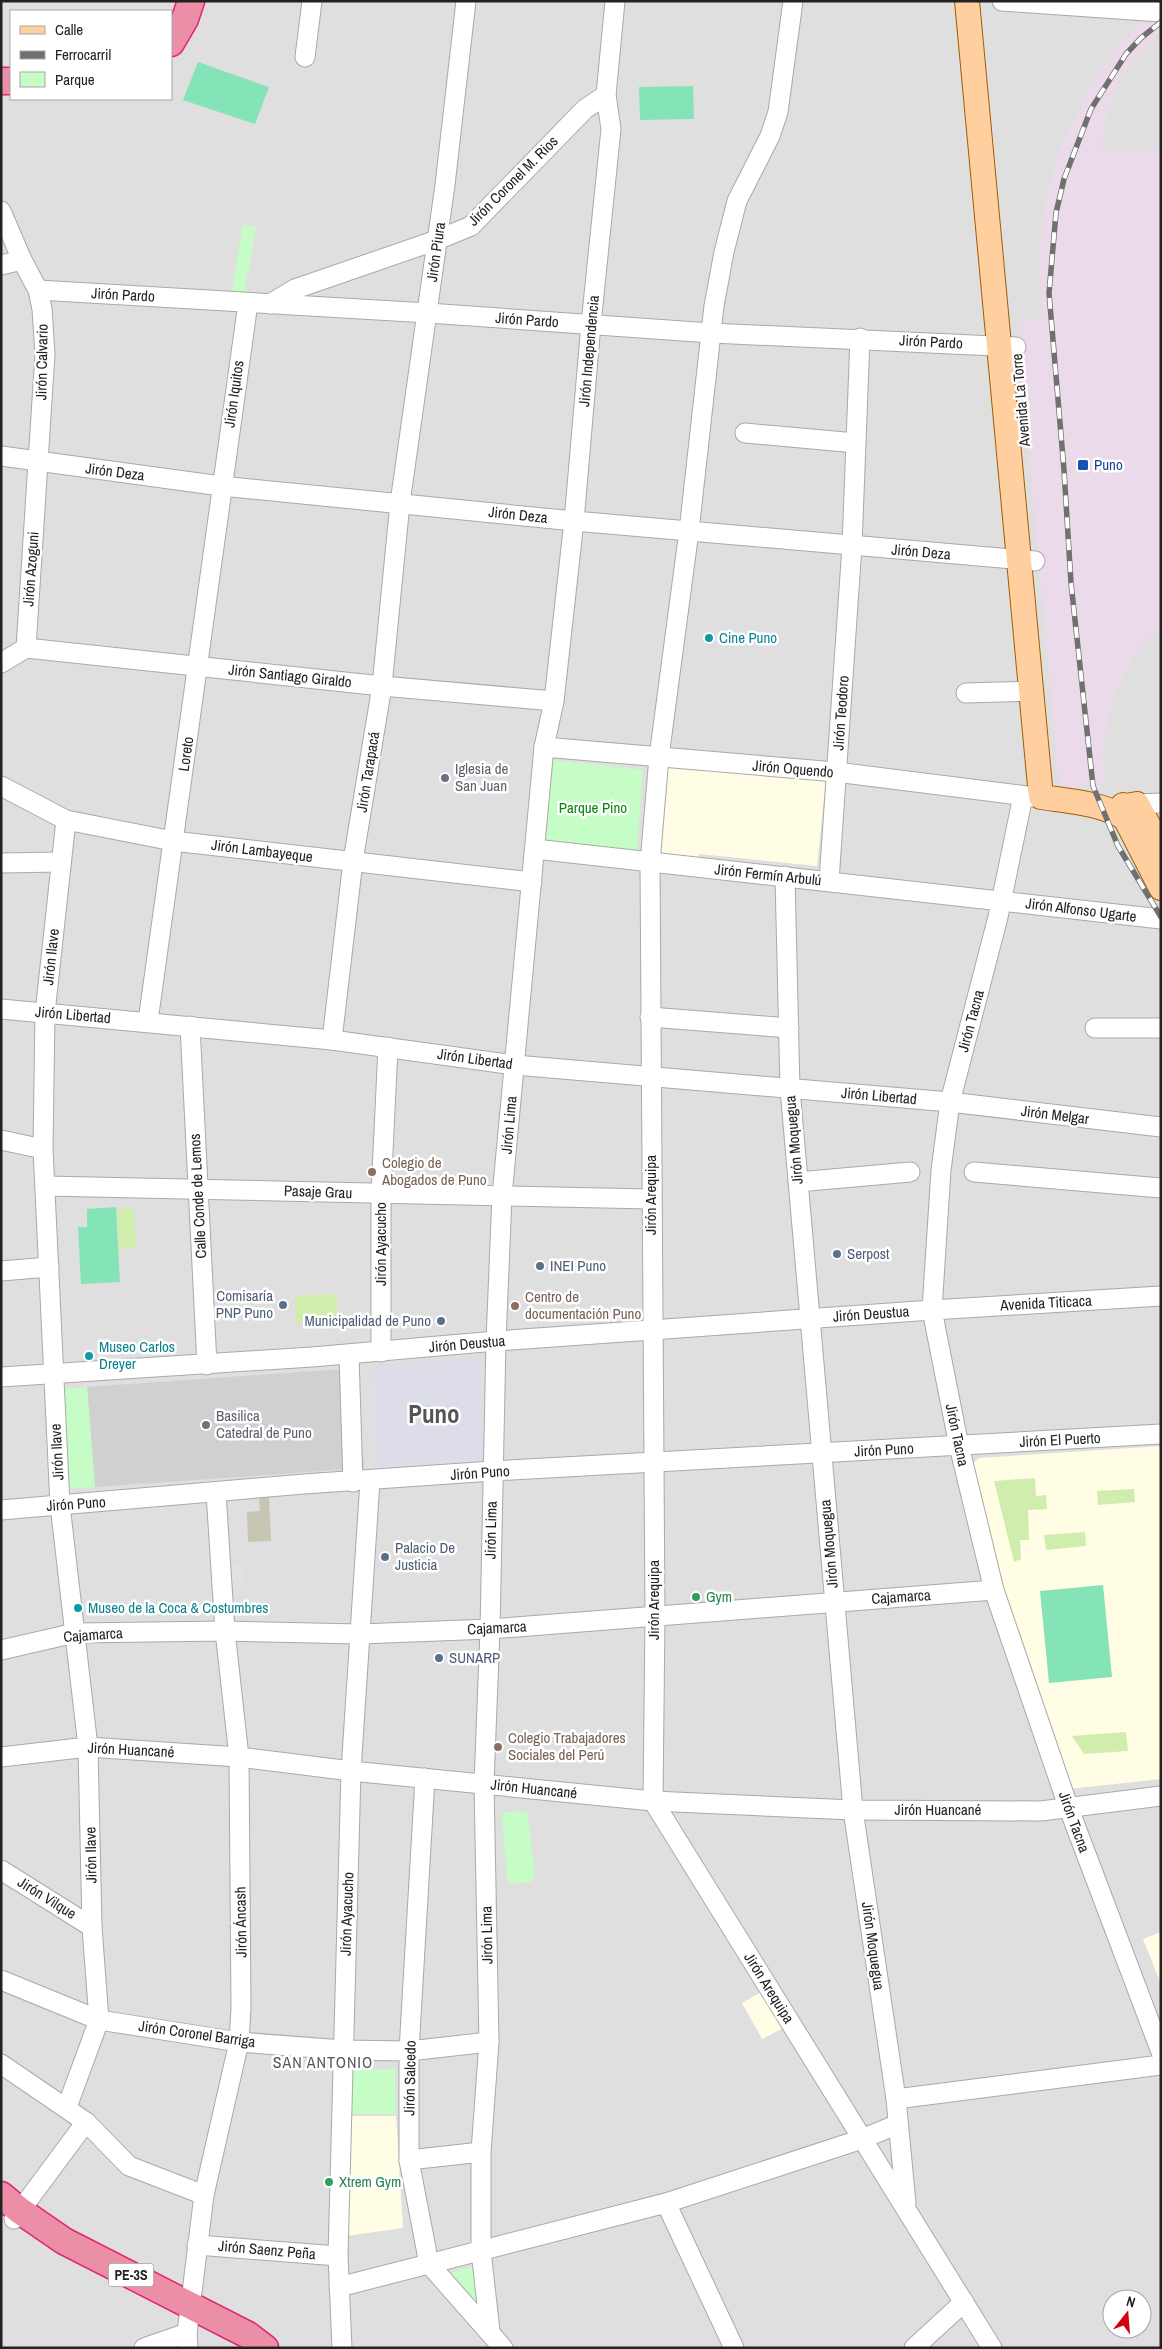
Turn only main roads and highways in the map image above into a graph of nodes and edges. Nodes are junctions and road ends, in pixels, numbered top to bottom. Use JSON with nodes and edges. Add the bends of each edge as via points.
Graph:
{"nodes":[{"id":1,"x":191,"y":1,"type":"edge"},
{"id":2,"x":967,"y":1,"type":"edge"},
{"id":3,"x":982,"y":1,"type":"edge"},
{"id":4,"x":172,"y":41,"type":"edge"},
{"id":5,"x":1008,"y":346,"type":"junction"},
{"id":6,"x":1027,"y":561,"type":"junction"},
{"id":7,"x":1040,"y":798,"type":"junction"},
{"id":8,"x":1137,"y":810,"type":"edge"},
{"id":9,"x":1161,"y":848,"type":"edge"},
{"id":10,"x":1161,"y":888,"type":"edge"},
{"id":11,"x":9,"y":2208,"type":"edge"},
{"id":12,"x":189,"y":2327,"type":"edge"},
{"id":13,"x":246,"y":2348,"type":"edge"},
{"id":14,"x":265,"y":2348,"type":"edge"}],
"edges":[{"from":1,"to":4,"type":"highway"},
{"from":2,"to":5,"type":"main road","name":"Avenida La Torre"},
{"from":3,"to":5,"type":"main road","name":"Avenida La Torre"},
{"from":5,"to":6,"type":"main road","name":"Avenida La Torre"},
{"from":6,"to":7,"type":"main road","name":"Avenida La Torre"},
{"from":6,"to":7,"type":"main road","name":"Avenida La Torre","via":[[1031,690]]},
{"from":7,"to":8,"type":"main road"},
{"from":8,"to":9,"type":"main road"},
{"from":8,"to":10,"type":"main road"},
{"from":11,"to":12,"type":"highway","number":"PE-3S","via":[[64,2240]]},
{"from":12,"to":13,"type":"highway","number":"PE-3S"},
{"from":12,"to":14,"type":"highway","number":"PE-3S","via":[[248,2335]]}]}
